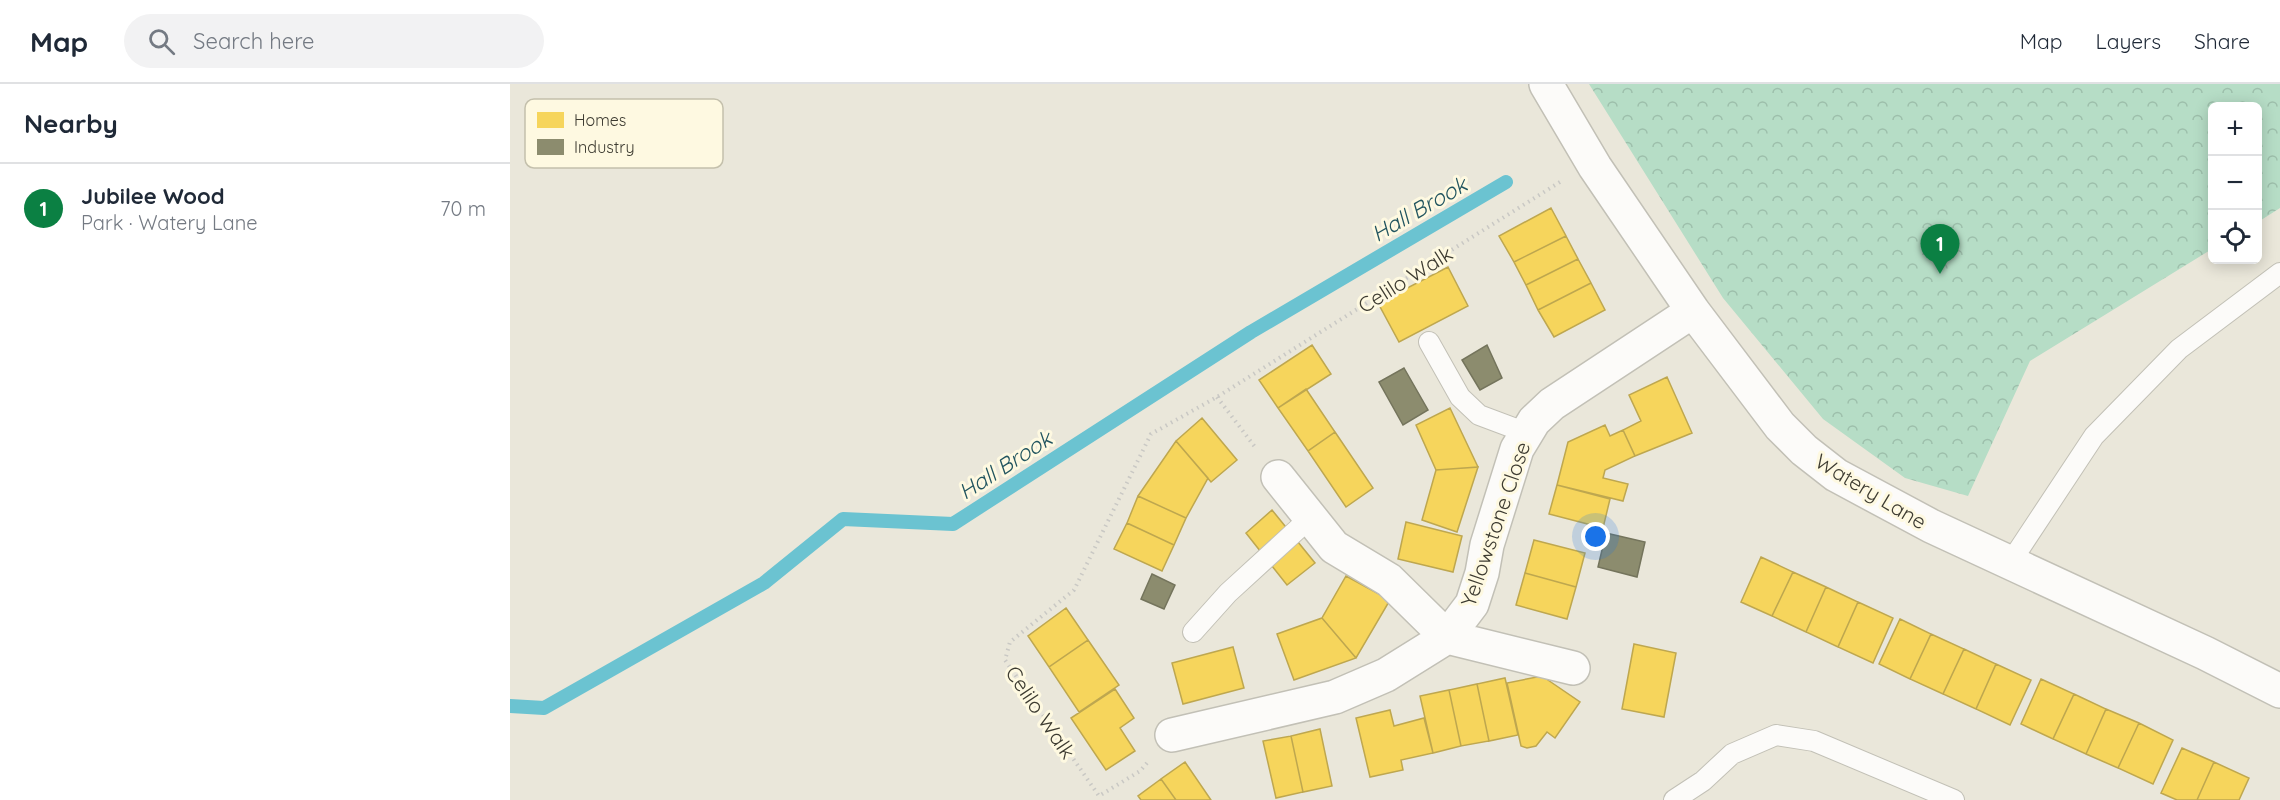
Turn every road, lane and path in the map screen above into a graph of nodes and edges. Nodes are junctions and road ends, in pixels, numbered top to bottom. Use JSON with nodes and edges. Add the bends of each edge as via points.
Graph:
{"nodes":[{"id":1,"x":1546,"y":84,"type":"edge"},
{"id":2,"x":1595,"y":167,"type":"junction"},
{"id":3,"x":2280,"y":273,"type":"edge"},
{"id":4,"x":1693,"y":311,"type":"junction"},
{"id":5,"x":1429,"y":342,"type":"dead end"},
{"id":6,"x":1218,"y":398,"type":"junction"},
{"id":7,"x":1527,"y":433,"type":"junction"},
{"id":8,"x":1278,"y":477,"type":"joint"},
{"id":9,"x":1311,"y":517,"type":"junction"},
{"id":10,"x":2010,"y":563,"type":"junction"},
{"id":11,"x":1193,"y":632,"type":"dead end"},
{"id":12,"x":1447,"y":637,"type":"junction"},
{"id":13,"x":1573,"y":668,"type":"dead end"},
{"id":14,"x":2280,"y":691,"type":"edge"},
{"id":15,"x":1172,"y":735,"type":"joint"},
{"id":16,"x":1674,"y":800,"type":"edge"},
{"id":17,"x":1954,"y":800,"type":"edge"}],
"edges":[{"from":1,"to":2,"type":"street","name":"Watery Lane"},
{"from":2,"to":4,"type":"street","name":"Watery Lane"},
{"from":2,"to":6,"type":"path","name":"Celilo Walk","via":[[1557,183]]},
{"from":3,"to":10,"type":"lane","via":[[2179,349],[2094,436]]},
{"from":4,"to":7,"type":"street","name":"Yellowstone Close","via":[[1552,404]]},
{"from":4,"to":10,"type":"street","name":"Watery Lane","via":[[1780,426],[1804,450],[1836,475]]},
{"from":5,"to":7,"type":"lane","via":[[1460,398],[1479,416]]},
{"from":6,"to":8,"type":"path"},
{"from":6,"to":15,"type":"path","name":"Celilo Walk","via":[[1151,434],[1074,590],[1010,642],[1005,660],[1099,796],[1140,771]]},
{"from":7,"to":12,"type":"street","name":"Yellowstone Close","via":[[1517,449],[1472,604]]},
{"from":8,"to":9,"type":"street","name":"Yellowstone Close"},
{"from":9,"to":11,"type":"lane","via":[[1228,593]]},
{"from":9,"to":12,"type":"street","name":"Yellowstone Close","via":[[1334,547],[1389,580]]},
{"from":10,"to":14,"type":"street","name":"Watery Lane","via":[[2205,652]]},
{"from":12,"to":13,"type":"street"},
{"from":12,"to":15,"type":"street","name":"Yellowstone Close","via":[[1386,675],[1335,697]]},
{"from":16,"to":17,"type":"lane","via":[[1703,781],[1732,754],[1776,735],[1814,741]]}]}
